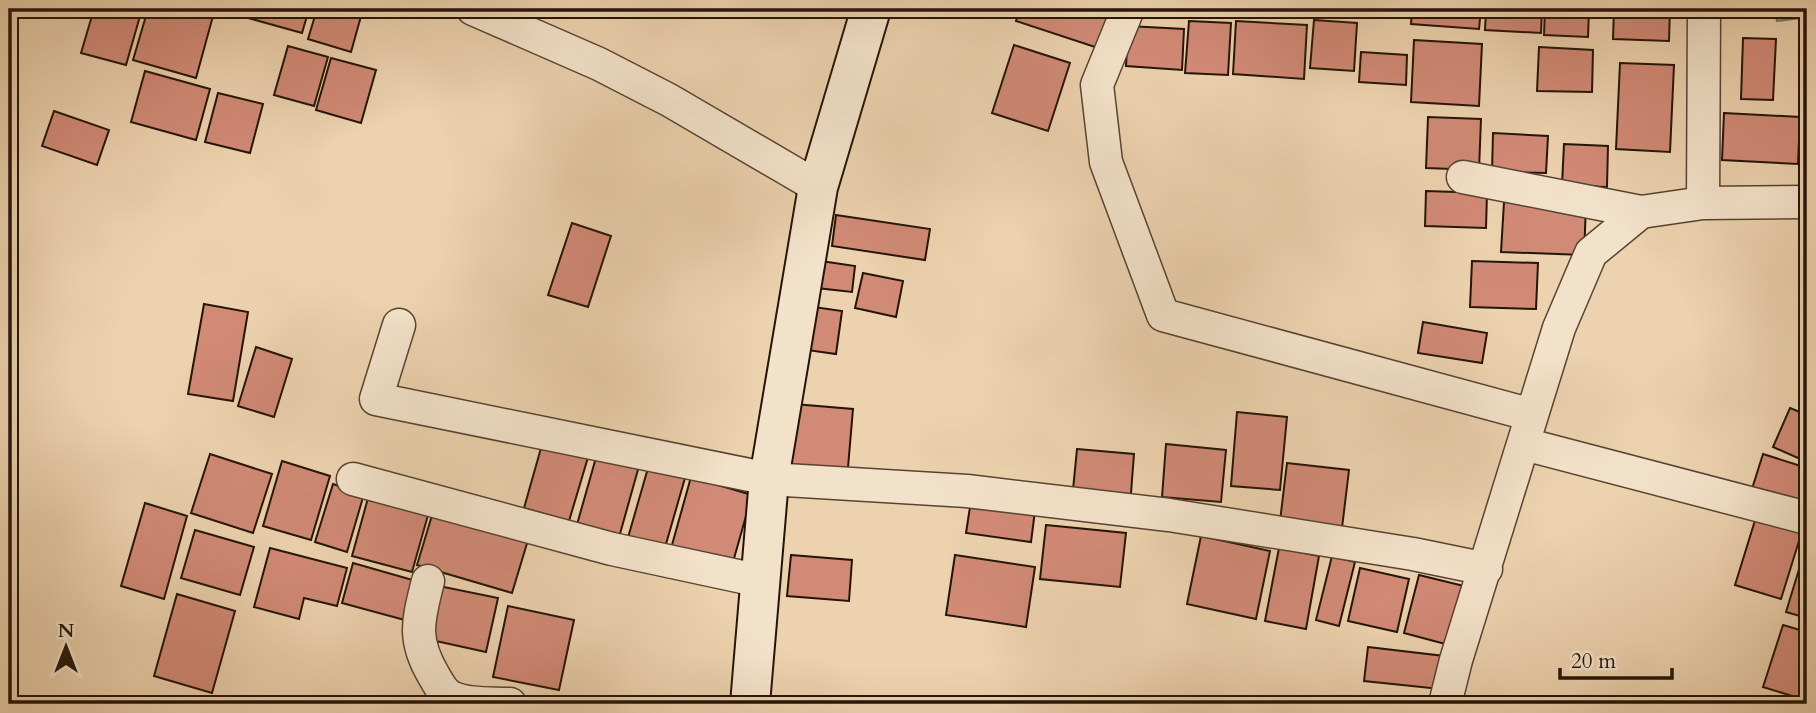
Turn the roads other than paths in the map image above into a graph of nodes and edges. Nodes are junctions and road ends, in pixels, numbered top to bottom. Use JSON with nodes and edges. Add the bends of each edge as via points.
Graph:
{"nodes":[{"id":1,"x":473,"y":9,"type":"edge"},
{"id":2,"x":871,"y":9,"type":"edge"},
{"id":3,"x":1128,"y":9,"type":"edge"},
{"id":4,"x":1704,"y":9,"type":"edge"},
{"id":5,"x":1463,"y":177,"type":"dead end"},
{"id":6,"x":818,"y":187,"type":"junction"},
{"id":7,"x":1807,"y":202,"type":"edge"},
{"id":8,"x":1703,"y":203,"type":"junction"},
{"id":9,"x":1641,"y":212,"type":"junction"},
{"id":10,"x":399,"y":325,"type":"dead end"},
{"id":11,"x":1528,"y":429,"type":"junction"},
{"id":12,"x":353,"y":479,"type":"dead end"},
{"id":13,"x":769,"y":479,"type":"junction"},
{"id":14,"x":1807,"y":518,"type":"edge"},
{"id":15,"x":1486,"y":569,"type":"junction"},
{"id":16,"x":761,"y":581,"type":"junction"},
{"id":17,"x":428,"y":582,"type":"dead end"},
{"id":18,"x":438,"y":695,"type":"edge"},
{"id":19,"x":510,"y":704,"type":"edge"},
{"id":20,"x":750,"y":704,"type":"edge"},
{"id":21,"x":1445,"y":704,"type":"edge"}],
"edges":[{"from":1,"to":6,"type":"street","via":[[669,100]]},
{"from":2,"to":6,"type":"street"},
{"from":3,"to":11,"type":"street","via":[[1097,85],[1106,162],[1163,315]]},
{"from":4,"to":8,"type":"street"},
{"from":5,"to":9,"type":"street"},
{"from":6,"to":13,"type":"street"},
{"from":7,"to":8,"type":"street"},
{"from":8,"to":9,"type":"street"},
{"from":9,"to":11,"type":"street","via":[[1591,253],[1559,328]]},
{"from":10,"to":13,"type":"street","via":[[376,399]]},
{"from":11,"to":14,"type":"street"},
{"from":11,"to":15,"type":"street"},
{"from":12,"to":16,"type":"street","via":[[612,549]]},
{"from":13,"to":15,"type":"street","via":[[967,491],[1169,515]]},
{"from":13,"to":16,"type":"street"},
{"from":15,"to":21,"type":"street"},
{"from":16,"to":20,"type":"street"},
{"from":17,"to":18,"type":"street","via":[[417,635]]},
{"from":18,"to":19,"type":"street"}]}
